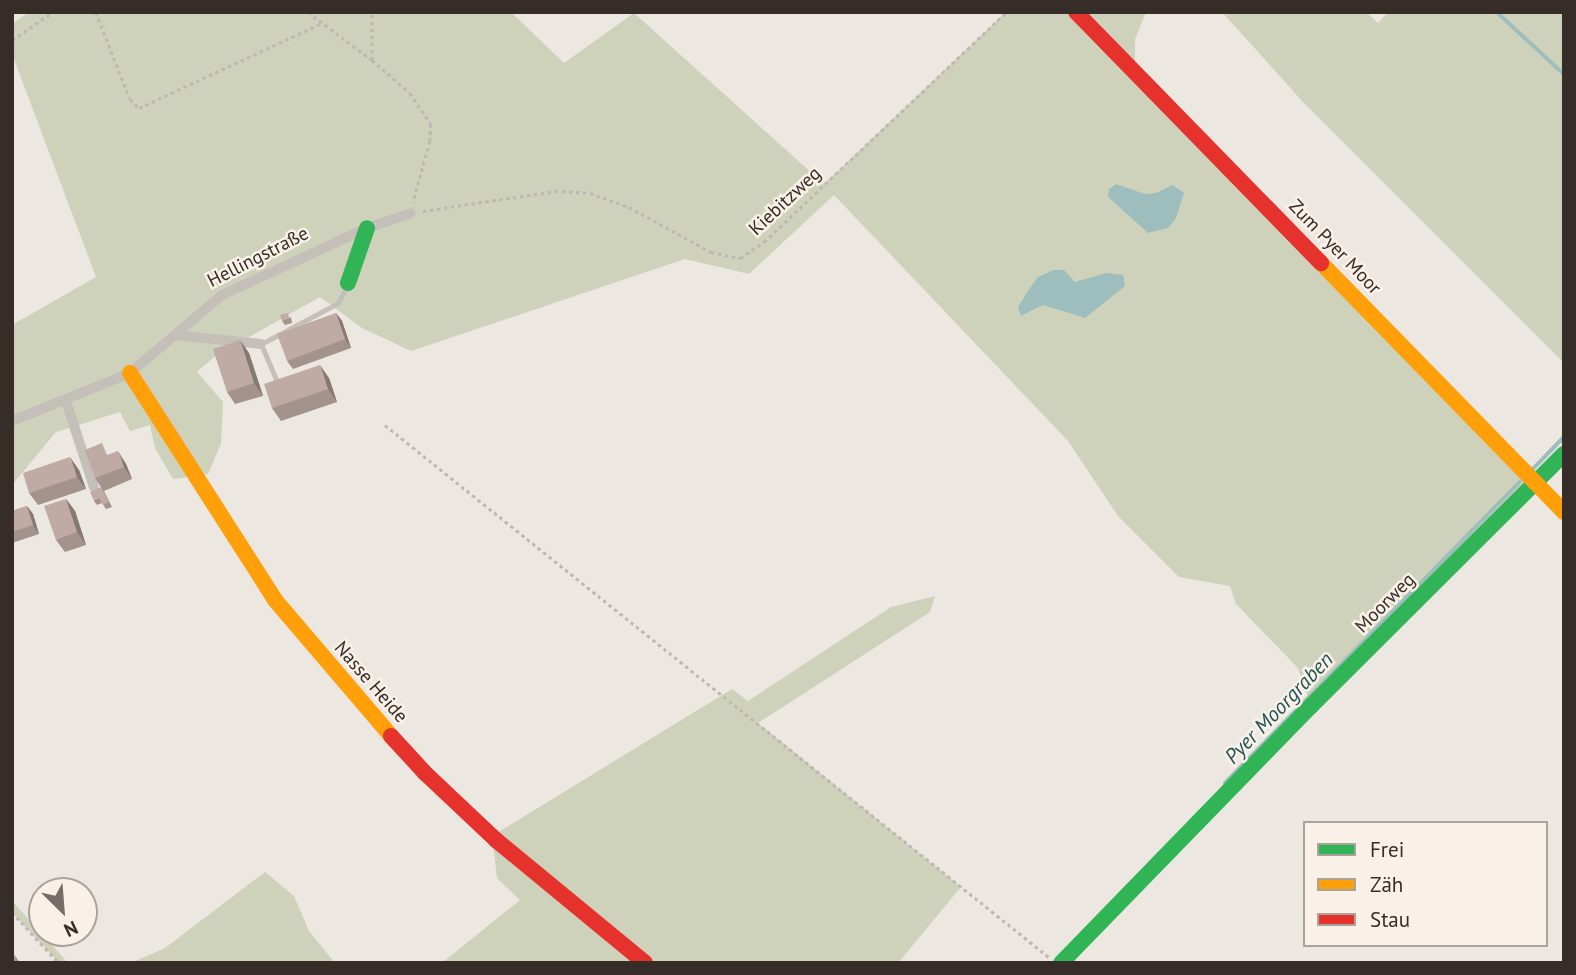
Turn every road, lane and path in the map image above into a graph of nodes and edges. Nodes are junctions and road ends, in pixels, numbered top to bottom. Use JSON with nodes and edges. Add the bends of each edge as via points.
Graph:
{"nodes":[{"id":1,"x":53,"y":12,"type":"edge"},
{"id":2,"x":96,"y":12,"type":"edge"},
{"id":3,"x":308,"y":12,"type":"edge"},
{"id":4,"x":372,"y":12,"type":"edge"},
{"id":5,"x":1006,"y":12,"type":"edge"},
{"id":6,"x":1076,"y":12,"type":"edge"},
{"id":7,"x":323,"y":22,"type":"junction"},
{"id":8,"x":12,"y":40,"type":"edge"},
{"id":9,"x":372,"y":60,"type":"junction"},
{"id":10,"x":411,"y":214,"type":"junction"},
{"id":11,"x":367,"y":228,"type":"junction"},
{"id":12,"x":348,"y":283,"type":"joint"},
{"id":13,"x":175,"y":335,"type":"junction"},
{"id":14,"x":261,"y":344,"type":"junction"},
{"id":15,"x":130,"y":373,"type":"junction"},
{"id":16,"x":291,"y":383,"type":"edge"},
{"id":17,"x":66,"y":401,"type":"junction"},
{"id":18,"x":12,"y":421,"type":"edge"},
{"id":19,"x":385,"y":425,"type":"dead end"},
{"id":20,"x":1564,"y":454,"type":"edge"},
{"id":21,"x":1535,"y":484,"type":"junction"},
{"id":22,"x":94,"y":487,"type":"edge"},
{"id":23,"x":1564,"y":512,"type":"edge"},
{"id":24,"x":12,"y":912,"type":"edge"},
{"id":25,"x":59,"y":963,"type":"edge"},
{"id":26,"x":645,"y":963,"type":"edge"},
{"id":27,"x":1055,"y":963,"type":"edge"},
{"id":28,"x":1062,"y":963,"type":"edge"}],
"edges":[{"from":1,"to":8,"type":"path"},
{"from":2,"to":7,"type":"path","via":[[130,99],[139,108]]},
{"from":3,"to":7,"type":"path"},
{"from":4,"to":9,"type":"path"},
{"from":5,"to":10,"type":"path","name":"Kiebitzweg","via":[[764,242],[740,258],[711,252],[629,207],[590,193],[555,191]]},
{"from":6,"to":21,"type":"street","name":"Zum Pyer Moor"},
{"from":7,"to":9,"type":"path"},
{"from":9,"to":10,"type":"path","via":[[410,93],[431,124]]},
{"from":10,"to":11,"type":"street","name":"Hellingstraße"},
{"from":11,"to":12,"type":"street"},
{"from":11,"to":13,"type":"street","name":"Hellingstraße","via":[[222,295]]},
{"from":12,"to":14,"type":"lane","via":[[338,303]]},
{"from":13,"to":14,"type":"street"},
{"from":13,"to":15,"type":"street","name":"Hellingstraße"},
{"from":14,"to":16,"type":"lane","via":[[280,387]]},
{"from":15,"to":17,"type":"street","name":"Hellingstraße"},
{"from":15,"to":26,"type":"street","name":"Nasse Heide","via":[[275,600],[350,691],[425,773],[492,836]]},
{"from":17,"to":18,"type":"street","name":"Hellingstraße"},
{"from":17,"to":22,"type":"street"},
{"from":19,"to":27,"type":"path"},
{"from":20,"to":21,"type":"street","name":"Moorweg"},
{"from":21,"to":23,"type":"street","name":"Zum Pyer Moor"},
{"from":21,"to":28,"type":"street","name":"Moorweg"},
{"from":24,"to":25,"type":"path"}]}
